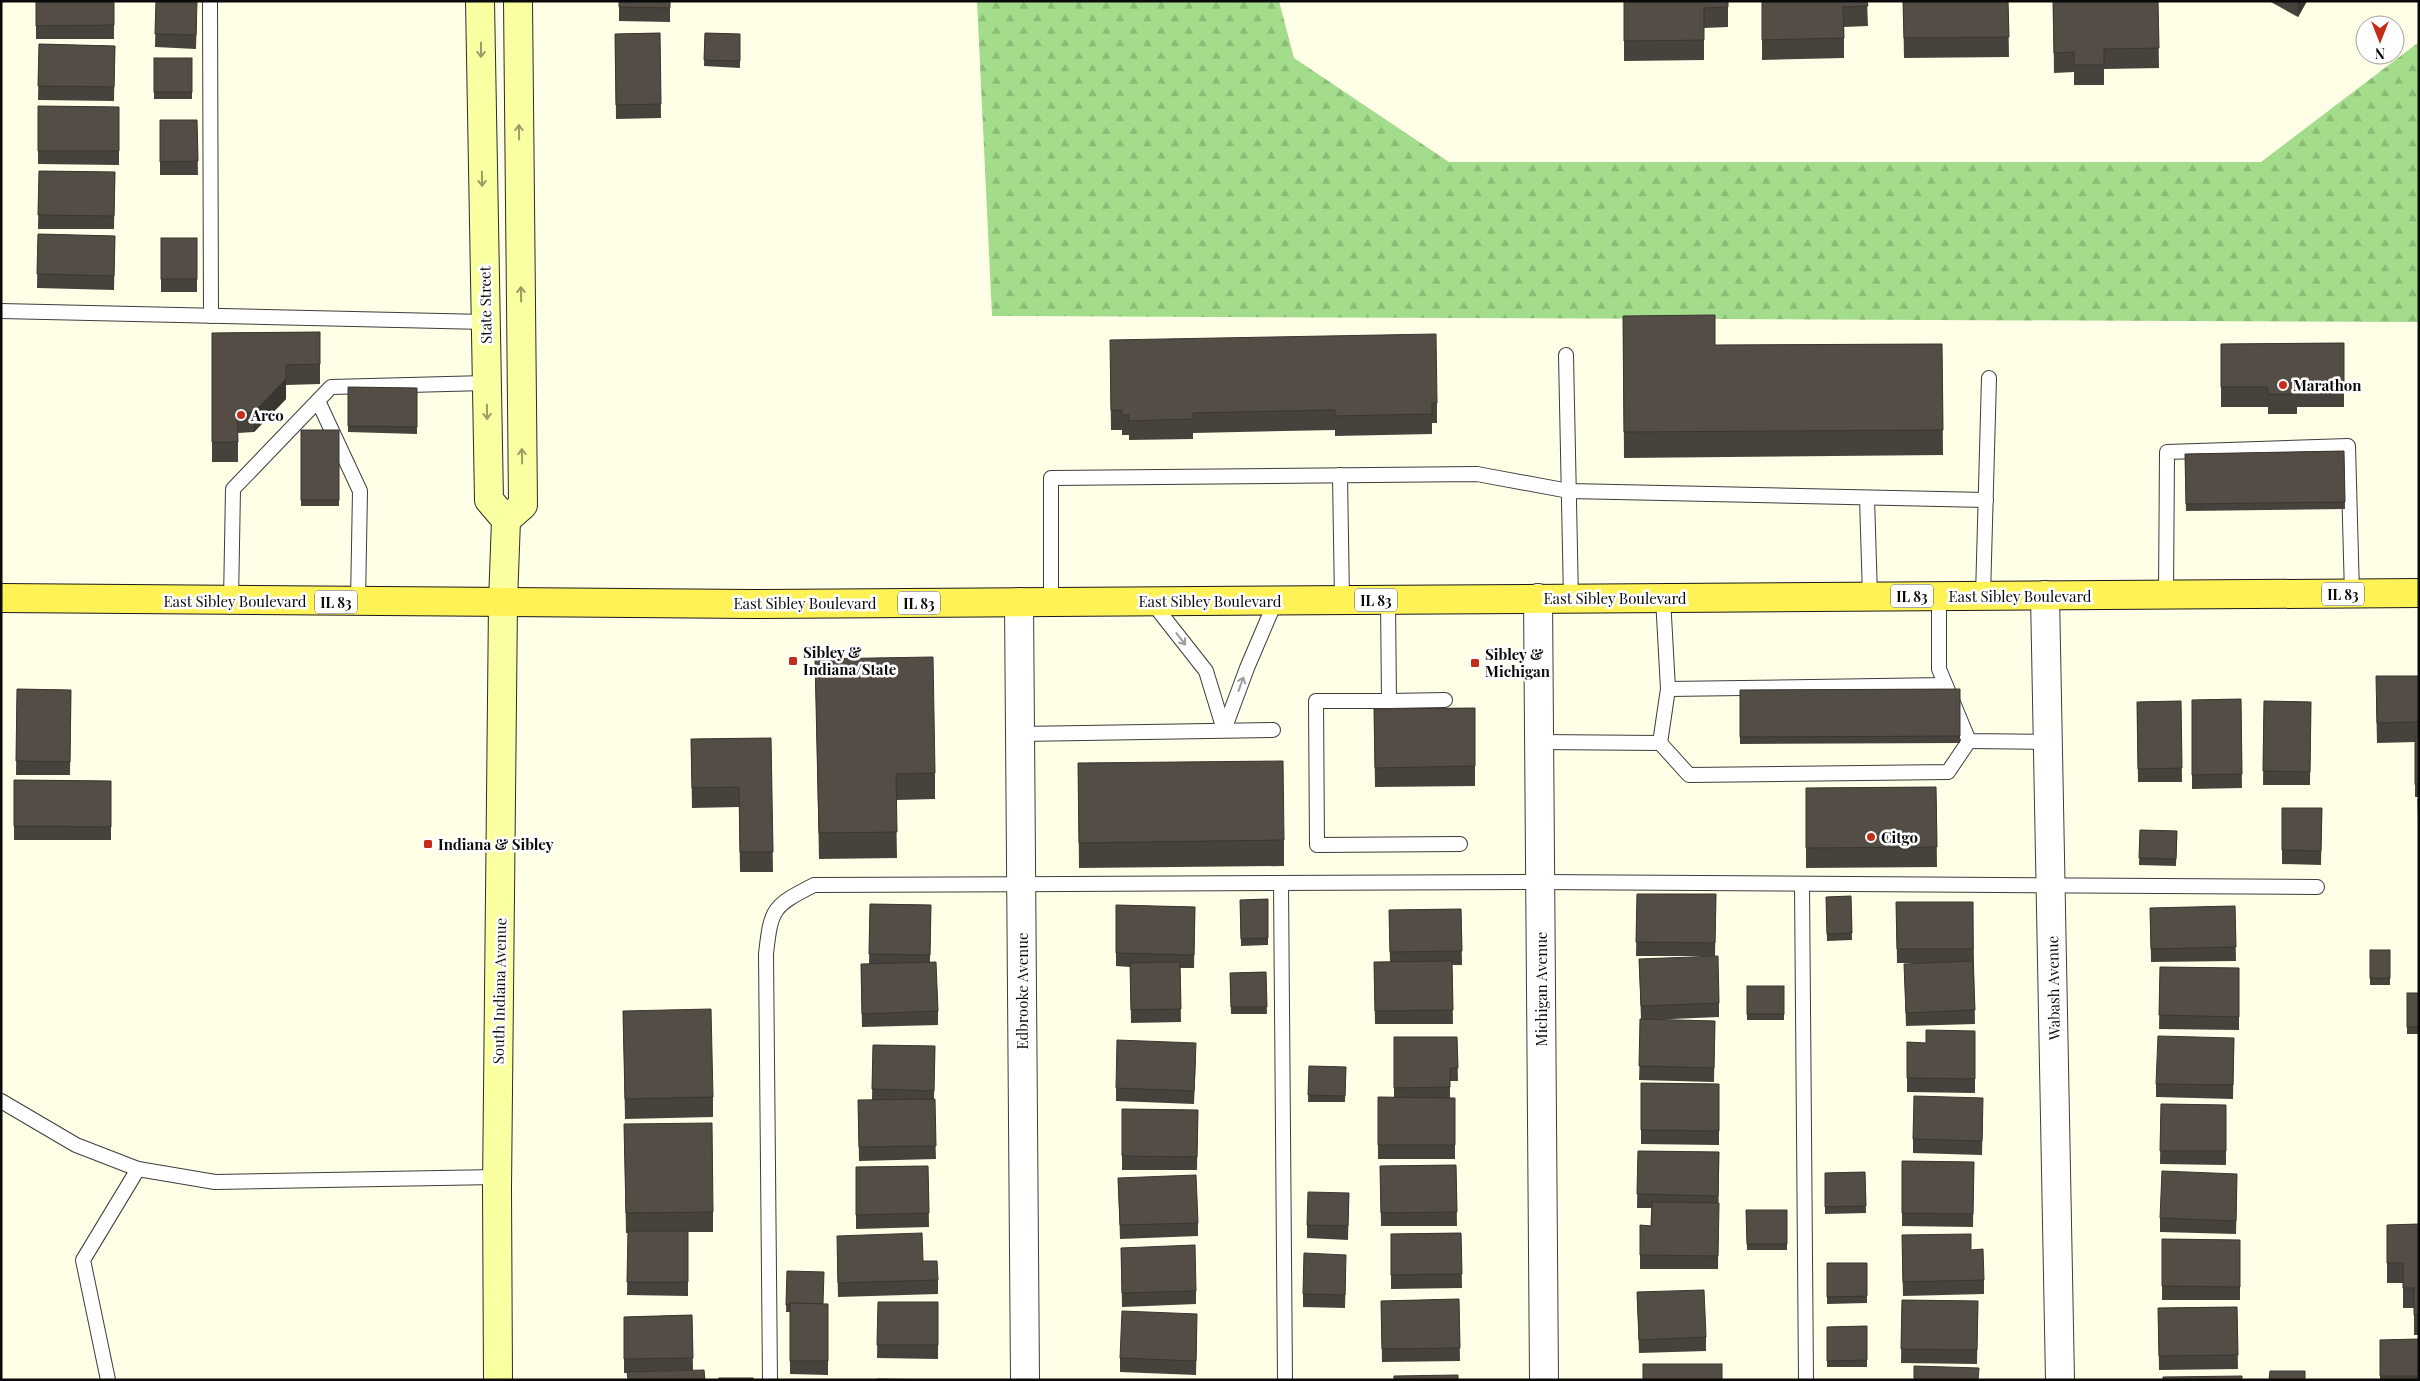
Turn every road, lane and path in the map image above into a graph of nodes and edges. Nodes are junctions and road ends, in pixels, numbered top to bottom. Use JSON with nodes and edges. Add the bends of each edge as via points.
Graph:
{"nodes":[{"id":1,"x":210,"y":1,"type":"edge"},
{"id":2,"x":480,"y":1,"type":"edge"},
{"id":3,"x":518,"y":1,"type":"edge"},
{"id":4,"x":1,"y":311,"type":"edge"},
{"id":5,"x":211,"y":316,"type":"junction"},
{"id":6,"x":485,"y":322,"type":"junction"},
{"id":7,"x":1566,"y":355,"type":"dead end"},
{"id":8,"x":1989,"y":378,"type":"dead end"},
{"id":9,"x":486,"y":383,"type":"junction"},
{"id":10,"x":318,"y":401,"type":"junction"},
{"id":11,"x":1340,"y":475,"type":"junction"},
{"id":12,"x":1569,"y":492,"type":"junction"},
{"id":13,"x":1867,"y":498,"type":"junction"},
{"id":14,"x":1986,"y":500,"type":"junction"},
{"id":15,"x":514,"y":513,"type":"junction"},
{"id":16,"x":2419,"y":593,"type":"edge"},
{"id":17,"x":2352,"y":594,"type":"junction"},
{"id":18,"x":2045,"y":595,"type":"junction"},
{"id":19,"x":2166,"y":595,"type":"junction"},
{"id":20,"x":1870,"y":596,"type":"junction"},
{"id":21,"x":1939,"y":596,"type":"junction"},
{"id":22,"x":1983,"y":596,"type":"junction"},
{"id":23,"x":1,"y":598,"type":"edge"},
{"id":24,"x":1538,"y":598,"type":"junction"},
{"id":25,"x":1663,"y":598,"type":"junction"},
{"id":26,"x":1571,"y":599,"type":"junction"},
{"id":27,"x":1276,"y":600,"type":"junction"},
{"id":28,"x":1342,"y":600,"type":"junction"},
{"id":29,"x":1388,"y":600,"type":"junction"},
{"id":30,"x":230,"y":601,"type":"junction"},
{"id":31,"x":1151,"y":601,"type":"junction"},
{"id":32,"x":358,"y":602,"type":"junction"},
{"id":33,"x":503,"y":602,"type":"junction"},
{"id":34,"x":1019,"y":602,"type":"junction"},
{"id":35,"x":1051,"y":602,"type":"junction"},
{"id":36,"x":1945,"y":685,"type":"junction"},
{"id":37,"x":1668,"y":689,"type":"junction"},
{"id":38,"x":1445,"y":700,"type":"dead end"},
{"id":39,"x":1389,"y":701,"type":"junction"},
{"id":40,"x":1224,"y":730,"type":"junction"},
{"id":41,"x":1273,"y":730,"type":"dead end"},
{"id":42,"x":1020,"y":734,"type":"junction"},
{"id":43,"x":1969,"y":741,"type":"junction"},
{"id":44,"x":1539,"y":742,"type":"junction"},
{"id":45,"x":2048,"y":742,"type":"junction"},
{"id":46,"x":1660,"y":743,"type":"junction"},
{"id":47,"x":1460,"y":844,"type":"dead end"},
{"id":48,"x":1540,"y":882,"type":"junction"},
{"id":49,"x":1281,"y":883,"type":"junction"},
{"id":50,"x":1021,"y":884,"type":"junction"},
{"id":51,"x":1802,"y":884,"type":"junction"},
{"id":52,"x":2051,"y":886,"type":"junction"},
{"id":53,"x":2317,"y":887,"type":"dead end"},
{"id":54,"x":1,"y":1101,"type":"edge"},
{"id":55,"x":138,"y":1169,"type":"junction"},
{"id":56,"x":497,"y":1177,"type":"junction"},
{"id":57,"x":108,"y":1380,"type":"edge"},
{"id":58,"x":498,"y":1380,"type":"edge"},
{"id":59,"x":770,"y":1380,"type":"edge"},
{"id":60,"x":1025,"y":1380,"type":"edge"},
{"id":61,"x":1285,"y":1380,"type":"edge"},
{"id":62,"x":1544,"y":1380,"type":"edge"},
{"id":63,"x":1806,"y":1380,"type":"edge"},
{"id":64,"x":2060,"y":1380,"type":"edge"}],
"edges":[{"from":1,"to":5,"type":"lane"},
{"from":2,"to":6,"type":"main road","name":"State Street","one_way":true},
{"from":15,"to":3,"type":"main road","one_way":true},
{"from":4,"to":5,"type":"lane"},
{"from":5,"to":6,"type":"lane"},
{"from":6,"to":9,"type":"main road","name":"State Street"},
{"from":7,"to":12,"type":"lane"},
{"from":8,"to":14,"type":"lane"},
{"from":9,"to":10,"type":"lane","via":[[331,387]]},
{"from":9,"to":15,"type":"main road","name":"State Street","one_way":true,"via":[[489,500]]},
{"from":10,"to":30,"type":"lane","via":[[233,489]]},
{"from":10,"to":32,"type":"lane","via":[[360,491]]},
{"from":11,"to":12,"type":"lane","via":[[1477,474]]},
{"from":11,"to":28,"type":"lane"},
{"from":11,"to":35,"type":"lane","via":[[1050,478]]},
{"from":12,"to":13,"type":"lane"},
{"from":12,"to":26,"type":"lane"},
{"from":13,"to":14,"type":"lane"},
{"from":13,"to":20,"type":"lane"},
{"from":14,"to":22,"type":"lane"},
{"from":15,"to":33,"type":"main road"},
{"from":16,"to":17,"type":"main road","name":"East Sibley Boulevard","number":"IL 83"},
{"from":17,"to":19,"type":"main road","name":"East Sibley Boulevard","number":"IL 83"},
{"from":17,"to":19,"type":"lane","via":[[2348,446],[2167,452]]},
{"from":18,"to":19,"type":"main road","name":"East Sibley Boulevard","number":"IL 83"},
{"from":18,"to":22,"type":"main road","name":"East Sibley Boulevard","number":"IL 83"},
{"from":18,"to":45,"type":"street","name":"Wabash Avenue"},
{"from":20,"to":21,"type":"main road","name":"East Sibley Boulevard","number":"IL 83"},
{"from":20,"to":25,"type":"main road","name":"East Sibley Boulevard","number":"IL 83"},
{"from":21,"to":22,"type":"main road","name":"East Sibley Boulevard","number":"IL 83"},
{"from":21,"to":36,"type":"lane","via":[[1938,669]]},
{"from":23,"to":30,"type":"main road","name":"East Sibley Boulevard","number":"IL 83"},
{"from":24,"to":26,"type":"main road","name":"East Sibley Boulevard","number":"IL 83"},
{"from":24,"to":29,"type":"main road","name":"East Sibley Boulevard","number":"IL 83"},
{"from":24,"to":44,"type":"street","name":"Michigan Avenue"},
{"from":25,"to":26,"type":"main road","name":"East Sibley Boulevard","number":"IL 83"},
{"from":25,"to":37,"type":"lane"},
{"from":27,"to":28,"type":"main road","name":"East Sibley Boulevard","number":"IL 83"},
{"from":27,"to":31,"type":"main road","name":"East Sibley Boulevard","number":"IL 83"},
{"from":40,"to":27,"type":"lane","one_way":true},
{"from":28,"to":29,"type":"main road","name":"East Sibley Boulevard","number":"IL 83"},
{"from":29,"to":39,"type":"lane"},
{"from":30,"to":32,"type":"main road","name":"East Sibley Boulevard","number":"IL 83"},
{"from":31,"to":35,"type":"main road","name":"East Sibley Boulevard","number":"IL 83"},
{"from":31,"to":40,"type":"lane","one_way":true,"via":[[1206,671]]},
{"from":32,"to":33,"type":"main road","name":"East Sibley Boulevard","number":"IL 83"},
{"from":33,"to":34,"type":"main road","name":"East Sibley Boulevard","number":"IL 83"},
{"from":33,"to":56,"type":"main road","name":"South Indiana Avenue"},
{"from":34,"to":35,"type":"main road","name":"East Sibley Boulevard","number":"IL 83"},
{"from":34,"to":42,"type":"street","name":"Edbrooke Avenue"},
{"from":36,"to":37,"type":"lane"},
{"from":36,"to":43,"type":"lane"},
{"from":37,"to":46,"type":"lane"},
{"from":38,"to":39,"type":"lane"},
{"from":39,"to":47,"type":"lane","via":[[1316,701],[1316,845]]},
{"from":40,"to":41,"type":"lane"},
{"from":40,"to":42,"type":"lane"},
{"from":42,"to":50,"type":"street","name":"Edbrooke Avenue"},
{"from":43,"to":45,"type":"lane"},
{"from":43,"to":46,"type":"lane","via":[[1948,772],[1689,775]]},
{"from":44,"to":46,"type":"lane"},
{"from":44,"to":48,"type":"street","name":"Michigan Avenue"},
{"from":45,"to":52,"type":"street","name":"Wabash Avenue"},
{"from":48,"to":49,"type":"lane"},
{"from":48,"to":51,"type":"lane"},
{"from":48,"to":62,"type":"street","name":"Michigan Avenue"},
{"from":49,"to":50,"type":"lane"},
{"from":49,"to":61,"type":"lane"},
{"from":50,"to":59,"type":"lane","via":[[814,885],[785,900],[770,919],[766,964]]},
{"from":50,"to":60,"type":"street","name":"Edbrooke Avenue"},
{"from":51,"to":52,"type":"lane"},
{"from":51,"to":63,"type":"lane"},
{"from":52,"to":53,"type":"lane"},
{"from":52,"to":64,"type":"street","name":"Wabash Avenue"},
{"from":54,"to":55,"type":"lane","via":[[76,1145]]},
{"from":55,"to":56,"type":"lane","via":[[215,1182]]},
{"from":55,"to":57,"type":"lane","via":[[83,1260]]},
{"from":56,"to":58,"type":"main road","name":"South Indiana Avenue"}]}
